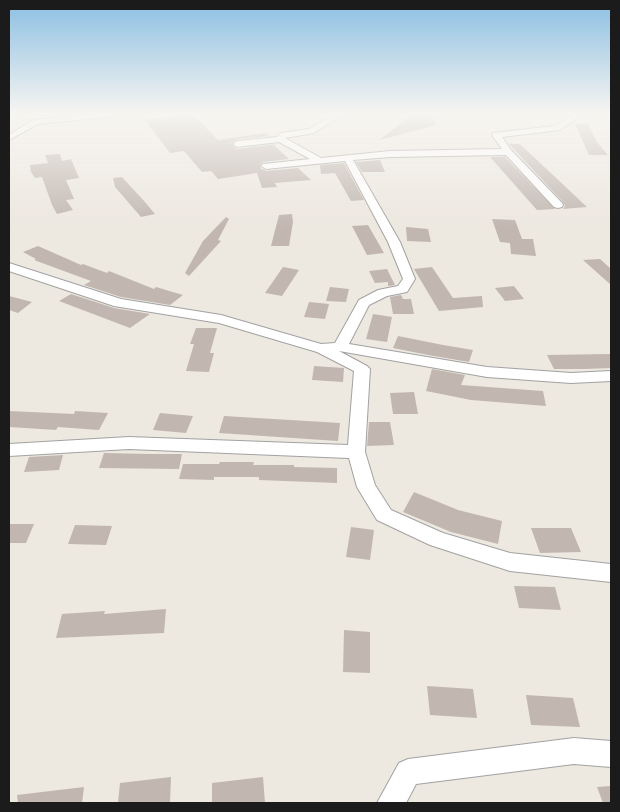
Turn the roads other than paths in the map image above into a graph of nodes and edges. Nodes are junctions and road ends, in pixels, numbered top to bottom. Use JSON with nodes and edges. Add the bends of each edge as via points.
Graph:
{"nodes":[{"id":1,"x":303,"y":152,"type":"edge"},
{"id":2,"x":508,"y":152,"type":"joint"},
{"id":3,"x":347,"y":157,"type":"junction"},
{"id":4,"x":320,"y":161,"type":"junction"},
{"id":5,"x":266,"y":166,"type":"dead end"},
{"id":6,"x":558,"y":205,"type":"dead end"},
{"id":7,"x":9,"y":267,"type":"edge"},
{"id":8,"x":340,"y":347,"type":"junction"},
{"id":9,"x":320,"y":348,"type":"junction"},
{"id":10,"x":611,"y":376,"type":"edge"},
{"id":11,"x":9,"y":450,"type":"edge"},
{"id":12,"x":356,"y":452,"type":"junction"},
{"id":13,"x":611,"y":573,"type":"edge"},
{"id":14,"x":611,"y":754,"type":"edge"},
{"id":15,"x":390,"y":803,"type":"edge"}],
"edges":[{"from":1,"to":4,"type":"street"},
{"from":2,"to":3,"type":"street"},
{"from":2,"to":6,"type":"street"},
{"from":3,"to":4,"type":"street"},
{"from":3,"to":8,"type":"street","via":[[394,242],[409,279],[402,289],[383,293],[364,303]]},
{"from":4,"to":5,"type":"street"},
{"from":7,"to":9,"type":"street","via":[[119,303],[221,319]]},
{"from":8,"to":9,"type":"street"},
{"from":8,"to":10,"type":"street","via":[[487,372],[571,378]]},
{"from":9,"to":12,"type":"street","via":[[362,369]]},
{"from":11,"to":12,"type":"street","via":[[129,443]]},
{"from":12,"to":13,"type":"street","via":[[366,486],[384,515],[437,539],[510,562]]},
{"from":14,"to":15,"type":"street","via":[[574,751],[408,772]]}]}
